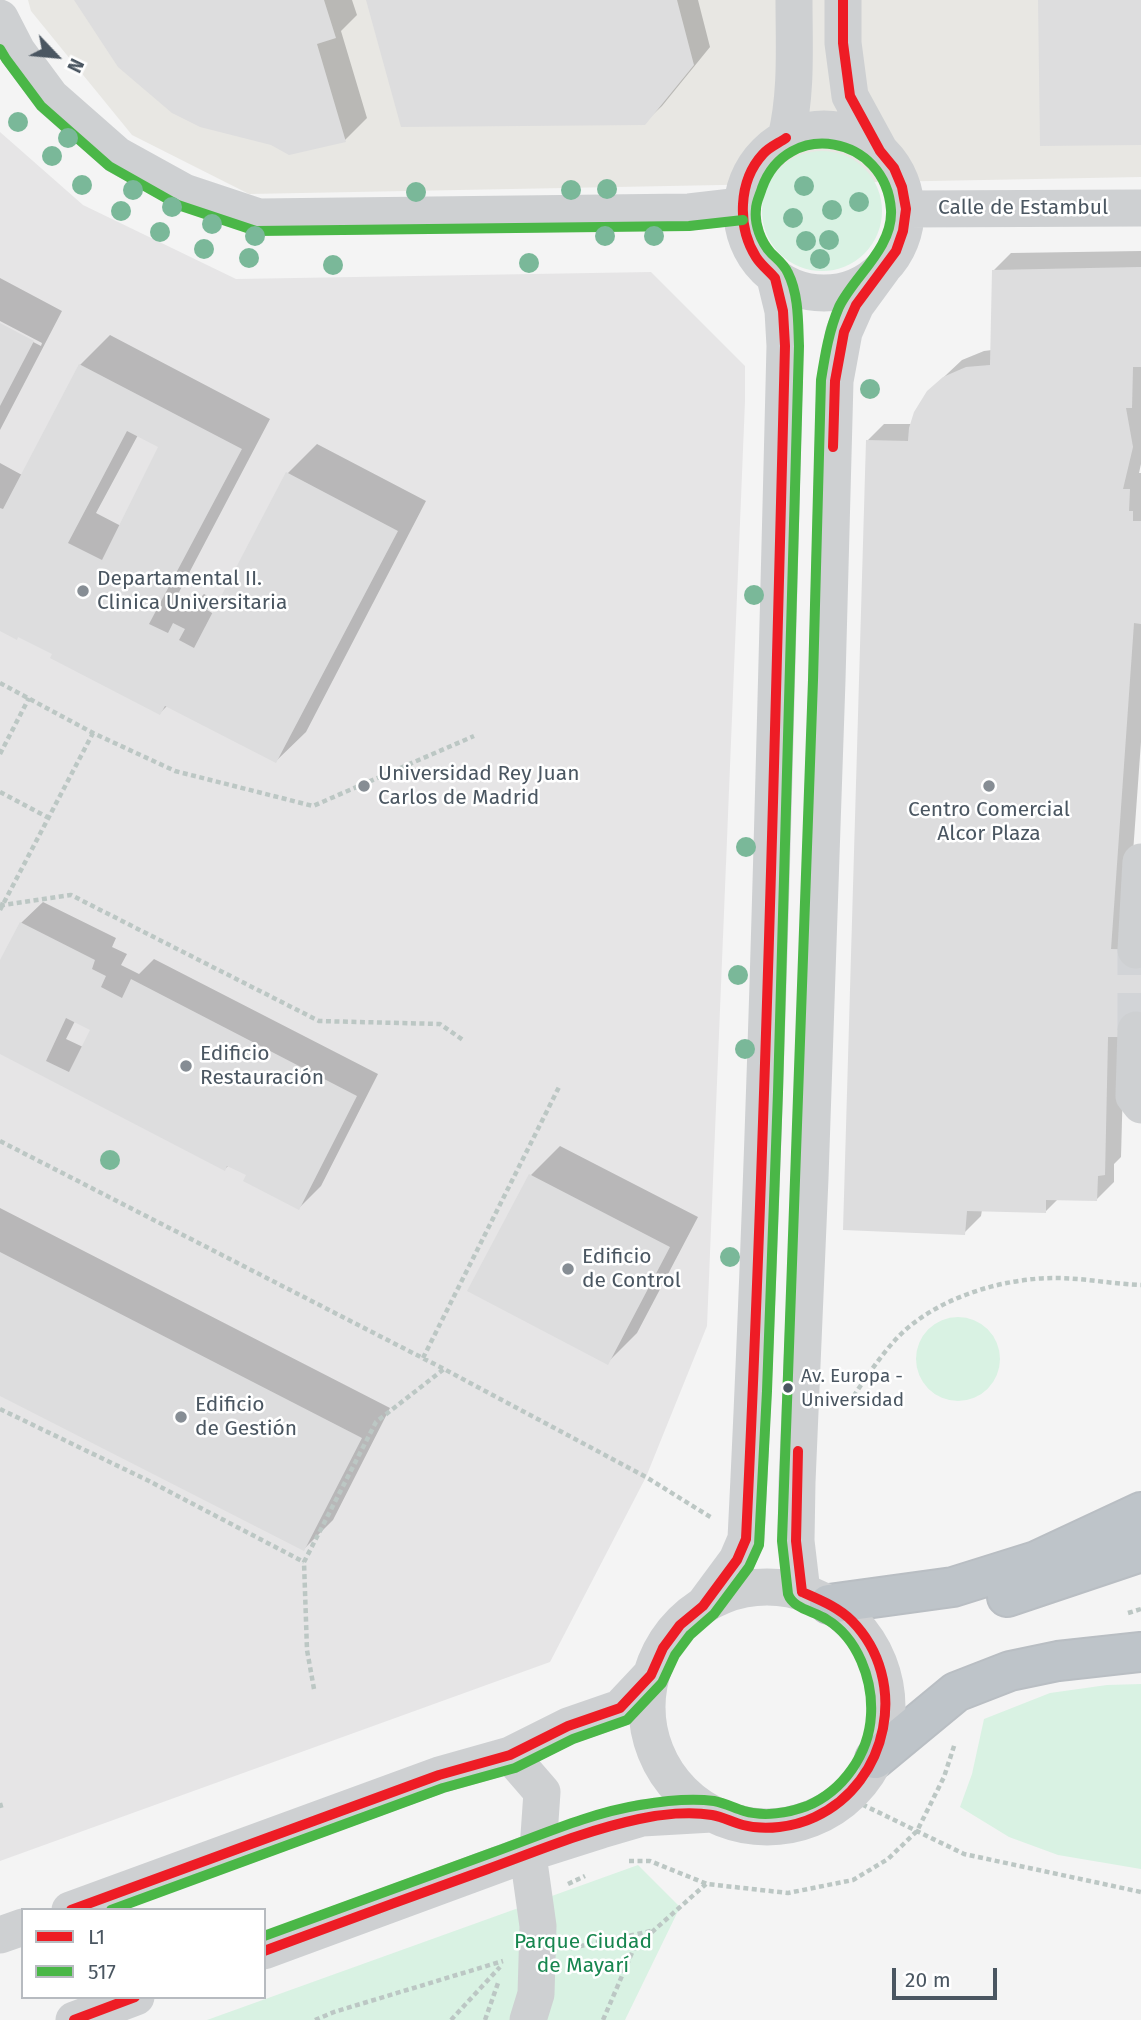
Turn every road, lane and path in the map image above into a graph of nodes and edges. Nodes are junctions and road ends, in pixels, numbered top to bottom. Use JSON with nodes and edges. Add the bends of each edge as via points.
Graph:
{"nodes":[{"id":1,"x":794,"y":0,"type":"edge"},
{"id":2,"x":843,"y":0,"type":"edge"},
{"id":3,"x":0,"y":18,"type":"edge"},
{"id":4,"x":786,"y":138,"type":"junction"},
{"id":5,"x":880,"y":151,"type":"junction"},
{"id":6,"x":741,"y":206,"type":"junction"},
{"id":7,"x":1141,"y":208,"type":"edge"},
{"id":8,"x":906,"y":209,"type":"junction"},
{"id":9,"x":883,"y":268,"type":"junction"},
{"id":10,"x":775,"y":278,"type":"junction"},
{"id":11,"x":0,"y":682,"type":"edge"},
{"id":12,"x":29,"y":698,"type":"junction"},
{"id":13,"x":93,"y":733,"type":"junction"},
{"id":14,"x":474,"y":736,"type":"dead end"},
{"id":15,"x":0,"y":754,"type":"edge"},
{"id":16,"x":0,"y":792,"type":"edge"},
{"id":17,"x":49,"y":818,"type":"junction"},
{"id":18,"x":1141,"y":862,"type":"edge"},
{"id":19,"x":1,"y":906,"type":"edge"},
{"id":20,"x":1136,"y":950,"type":"dead end"},
{"id":21,"x":1136,"y":1030,"type":"dead end"},
{"id":22,"x":463,"y":1040,"type":"dead end"},
{"id":23,"x":1139,"y":1082,"type":"edge"},
{"id":24,"x":559,"y":1087,"type":"dead end"},
{"id":25,"x":0,"y":1141,"type":"edge"},
{"id":26,"x":1141,"y":1285,"type":"edge"},
{"id":27,"x":423,"y":1358,"type":"junction"},
{"id":28,"x":444,"y":1369,"type":"junction"},
{"id":29,"x":828,"y":1399,"type":"dead end"},
{"id":30,"x":0,"y":1409,"type":"edge"},
{"id":31,"x":1141,"y":1512,"type":"edge"},
{"id":32,"x":746,"y":1539,"type":"junction"},
{"id":33,"x":1141,"y":1552,"type":"edge"},
{"id":34,"x":304,"y":1562,"type":"junction"},
{"id":35,"x":826,"y":1603,"type":"junction"},
{"id":36,"x":703,"y":1606,"type":"junction"},
{"id":37,"x":1141,"y":1652,"type":"edge"},
{"id":38,"x":651,"y":1675,"type":"junction"},
{"id":39,"x":314,"y":1689,"type":"dead end"},
{"id":40,"x":510,"y":1755,"type":"junction"},
{"id":41,"x":875,"y":1759,"type":"junction"},
{"id":42,"x":847,"y":1797,"type":"junction"},
{"id":43,"x":0,"y":1803,"type":"edge"},
{"id":44,"x":2,"y":1810,"type":"dead end"},
{"id":45,"x":712,"y":1814,"type":"junction"},
{"id":46,"x":917,"y":1831,"type":"junction"},
{"id":47,"x":533,"y":1852,"type":"junction"},
{"id":48,"x":624,"y":1861,"type":"dead end"},
{"id":49,"x":590,"y":1874,"type":"dead end"},
{"id":50,"x":569,"y":1882,"type":"dead end"},
{"id":51,"x":707,"y":1884,"type":"junction"},
{"id":52,"x":1141,"y":1892,"type":"edge"},
{"id":53,"x":75,"y":1908,"type":"edge"},
{"id":54,"x":21,"y":1928,"type":"edge"},
{"id":55,"x":652,"y":1931,"type":"junction"},
{"id":56,"x":0,"y":1935,"type":"edge"},
{"id":57,"x":266,"y":1950,"type":"edge"},
{"id":58,"x":537,"y":1954,"type":"junction"},
{"id":59,"x":131,"y":1999,"type":"edge"},
{"id":60,"x":74,"y":2020,"type":"edge"},
{"id":61,"x":315,"y":2020,"type":"edge"},
{"id":62,"x":485,"y":2020,"type":"edge"},
{"id":63,"x":528,"y":2020,"type":"edge"},
{"id":64,"x":603,"y":2020,"type":"edge"}],
"edges":[{"from":1,"to":4,"type":"street","via":[[794,85]]},
{"from":2,"to":5,"type":"street","via":[[850,96]]},
{"from":3,"to":6,"type":"street","via":[[17,51],[51,97],[117,155],[184,192],[259,217],[689,212]]},
{"from":4,"to":5,"type":"street","via":[[810,130],[835,129],[859,136]]},
{"from":4,"to":6,"type":"street","via":[[763,155],[748,178]]},
{"from":5,"to":8,"type":"street","via":[[894,168]]},
{"from":6,"to":10,"type":"street","via":[[744,233],[756,258]]},
{"from":7,"to":8,"type":"street","name":"Calle de Estambul"},
{"from":8,"to":9,"type":"street","via":[[904,231]]},
{"from":9,"to":10,"type":"street","via":[[842,291],[796,289]]},
{"from":9,"to":35,"type":"street","via":[[856,305],[844,332],[835,381],[796,1541]]},
{"from":10,"to":32,"type":"street","via":[[785,346],[778,662]]},
{"from":11,"to":12,"type":"path"},
{"from":12,"to":13,"type":"path"},
{"from":12,"to":15,"type":"path"},
{"from":13,"to":14,"type":"path","via":[[174,771],[313,806]]},
{"from":13,"to":17,"type":"path"},
{"from":16,"to":17,"type":"path"},
{"from":17,"to":19,"type":"path"},
{"from":18,"to":20,"type":"street"},
{"from":19,"to":22,"type":"path","via":[[71,895],[319,1021],[440,1024]]},
{"from":21,"to":23,"type":"street"},
{"from":24,"to":27,"type":"path"},
{"from":25,"to":27,"type":"path"},
{"from":26,"to":29,"type":"path","via":[[1058,1278],[1023,1279],[980,1289],[935,1309],[900,1335],[853,1397]]},
{"from":27,"to":28,"type":"path"},
{"from":28,"to":32,"type":"path","via":[[646,1477]]},
{"from":28,"to":34,"type":"path","via":[[376,1422]]},
{"from":30,"to":34,"type":"path"},
{"from":31,"to":35,"type":"highway","via":[[1036,1561],[953,1587]]},
{"from":32,"to":36,"type":"street","via":[[737,1560]]},
{"from":33,"to":35,"type":"highway","via":[[987,1604],[875,1618]]},
{"from":34,"to":39,"type":"path","via":[[307,1650]]},
{"from":35,"to":36,"type":"street","via":[[768,1587],[734,1591]]},
{"from":35,"to":41,"type":"street","via":[[864,1635],[876,1656],[886,1690],[886,1725]]},
{"from":36,"to":38,"type":"street","via":[[674,1632]]},
{"from":37,"to":41,"type":"highway","via":[[1022,1668],[956,1692]]},
{"from":38,"to":40,"type":"street","via":[[620,1708],[568,1726]]},
{"from":38,"to":45,"type":"street","via":[[647,1716],[657,1756],[679,1790]]},
{"from":40,"to":47,"type":"street","via":[[542,1792]]},
{"from":40,"to":53,"type":"street","via":[[439,1775]]},
{"from":41,"to":42,"type":"street"},
{"from":42,"to":45,"type":"street","via":[[816,1817],[782,1827],[746,1826]]},
{"from":42,"to":46,"type":"path"},
{"from":43,"to":44,"type":"path"},
{"from":45,"to":47,"type":"street","via":[[642,1818]]},
{"from":46,"to":51,"type":"path","via":[[888,1859],[853,1880],[788,1893]]},
{"from":46,"to":52,"type":"path","via":[[964,1854]]},
{"from":47,"to":57,"type":"street"},
{"from":47,"to":58,"type":"street"},
{"from":48,"to":51,"type":"path","via":[[650,1861]]},
{"from":49,"to":50,"type":"path"},
{"from":51,"to":55,"type":"path"},
{"from":54,"to":56,"type":"street"},
{"from":55,"to":58,"type":"path"},
{"from":55,"to":64,"type":"path","via":[[634,1948]]},
{"from":58,"to":63,"type":"street","via":[[536,1994]]},
{"from":59,"to":60,"type":"street"},
{"from":61,"to":62,"type":"path","via":[[507,1959]]}]}
